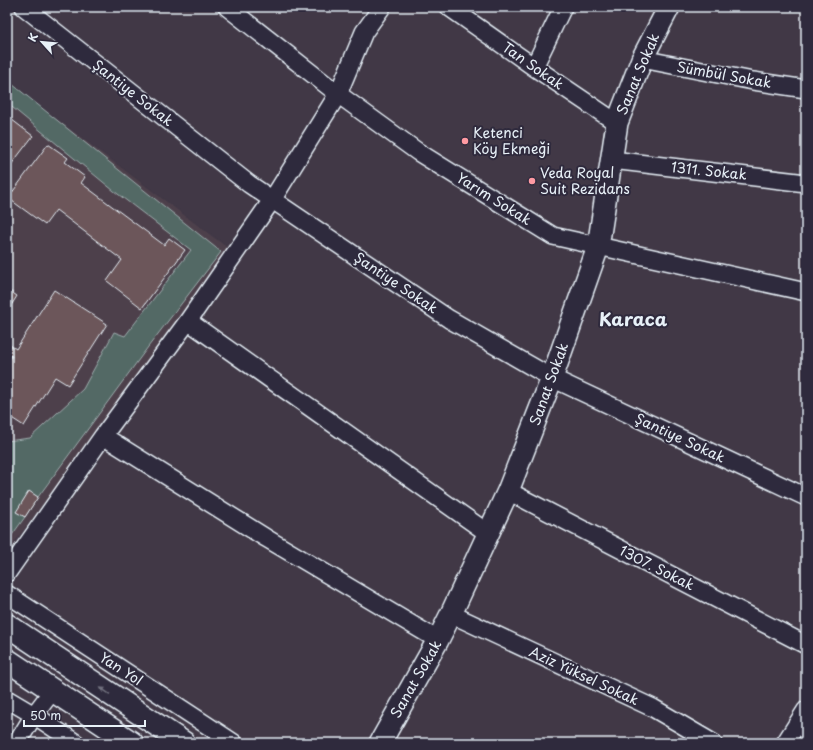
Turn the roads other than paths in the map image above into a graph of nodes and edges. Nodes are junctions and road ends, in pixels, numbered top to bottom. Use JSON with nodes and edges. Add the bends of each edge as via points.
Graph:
{"nodes":[{"id":1,"x":24,"y":7,"type":"edge"},
{"id":2,"x":227,"y":7,"type":"edge"},
{"id":3,"x":382,"y":7,"type":"edge"},
{"id":4,"x":449,"y":7,"type":"edge"},
{"id":5,"x":563,"y":7,"type":"edge"},
{"id":6,"x":669,"y":7,"type":"edge"},
{"id":7,"x":642,"y":59,"type":"junction"},
{"id":8,"x":534,"y":67,"type":"junction"},
{"id":9,"x":806,"y":89,"type":"edge"},
{"id":10,"x":338,"y":94,"type":"junction"},
{"id":11,"x":618,"y":123,"type":"junction"},
{"id":12,"x":612,"y":160,"type":"junction"},
{"id":13,"x":806,"y":182,"type":"edge"},
{"id":14,"x":272,"y":200,"type":"junction"},
{"id":15,"x":598,"y":247,"type":"junction"},
{"id":16,"x":806,"y":292,"type":"edge"},
{"id":17,"x":188,"y":321,"type":"junction"},
{"id":18,"x":552,"y":378,"type":"junction"},
{"id":19,"x":103,"y":436,"type":"junction"},
{"id":20,"x":508,"y":491,"type":"junction"},
{"id":21,"x":806,"y":497,"type":"edge"},
{"id":22,"x":488,"y":534,"type":"junction"},
{"id":23,"x":7,"y":573,"type":"edge"},
{"id":24,"x":7,"y":594,"type":"edge"},
{"id":25,"x":32,"y":611,"type":"junction"},
{"id":26,"x":451,"y":614,"type":"junction"},
{"id":27,"x":12,"y":629,"type":"edge"},
{"id":28,"x":438,"y":640,"type":"junction"},
{"id":29,"x":806,"y":645,"type":"edge"},
{"id":30,"x":7,"y":660,"type":"edge"},
{"id":31,"x":53,"y":690,"type":"junction"},
{"id":32,"x":7,"y":699,"type":"edge"},
{"id":33,"x":806,"y":710,"type":"edge"},
{"id":34,"x":34,"y":715,"type":"junction"},
{"id":35,"x":16,"y":740,"type":"edge"},
{"id":36,"x":76,"y":743,"type":"edge"},
{"id":37,"x":132,"y":743,"type":"edge"},
{"id":38,"x":184,"y":743,"type":"edge"},
{"id":39,"x":234,"y":743,"type":"edge"},
{"id":40,"x":380,"y":743,"type":"edge"},
{"id":41,"x":713,"y":743,"type":"edge"},
{"id":42,"x":785,"y":743,"type":"edge"}],
"edges":[{"from":1,"to":14,"type":"street","name":"Şantiye Sokak"},
{"from":2,"to":10,"type":"street","name":"Yarım Sokak"},
{"from":3,"to":10,"type":"street","via":[[364,32]]},
{"from":4,"to":8,"type":"street","name":"Tan Sokak"},
{"from":5,"to":8,"type":"street"},
{"from":6,"to":7,"type":"street","name":"Sanat Sokak"},
{"from":7,"to":9,"type":"street","name":"Sümbül Sokak"},
{"from":7,"to":11,"type":"street","name":"Sanat Sokak"},
{"from":8,"to":11,"type":"street","name":"Tan Sokak"},
{"from":10,"to":14,"type":"street"},
{"from":10,"to":15,"type":"street","name":"Yarım Sokak","via":[[418,152],[553,236]]},
{"from":11,"to":12,"type":"street","name":"Sanat Sokak"},
{"from":12,"to":13,"type":"street","name":"1311. Sokak"},
{"from":12,"to":15,"type":"street","name":"Sanat Sokak"},
{"from":14,"to":17,"type":"street"},
{"from":14,"to":18,"type":"street","name":"Şantiye Sokak","via":[[449,319]]},
{"from":15,"to":16,"type":"street","name":"Yarım Sokak"},
{"from":15,"to":18,"type":"street","name":"Sanat Sokak"},
{"from":17,"to":19,"type":"street"},
{"from":17,"to":22,"type":"street"},
{"from":18,"to":20,"type":"street","name":"Sanat Sokak"},
{"from":18,"to":21,"type":"street","name":"Şantiye Sokak"},
{"from":19,"to":23,"type":"street"},
{"from":19,"to":28,"type":"street","via":[[266,538]]},
{"from":20,"to":22,"type":"street","name":"Sanat Sokak"},
{"from":20,"to":29,"type":"street","name":"1307. Sokak"},
{"from":22,"to":26,"type":"street","name":"Sanat Sokak"},
{"from":24,"to":25,"type":"street","name":"Yan Yol"},
{"from":25,"to":27,"type":"street"},
{"from":25,"to":39,"type":"street","name":"Yan Yol"},
{"from":26,"to":28,"type":"street","name":"Sanat Sokak"},
{"from":26,"to":41,"type":"street","name":"Aziz Yüksel Sokak","via":[[653,708]]},
{"from":38,"to":27,"type":"main road","one_way":true},
{"from":28,"to":40,"type":"street","name":"Sanat Sokak"},
{"from":30,"to":31,"type":"main road"},
{"from":31,"to":34,"type":"street"},
{"from":31,"to":37,"type":"main road"},
{"from":32,"to":34,"type":"street"},
{"from":33,"to":42,"type":"street"},
{"from":34,"to":35,"type":"street"},
{"from":34,"to":36,"type":"street"}]}
